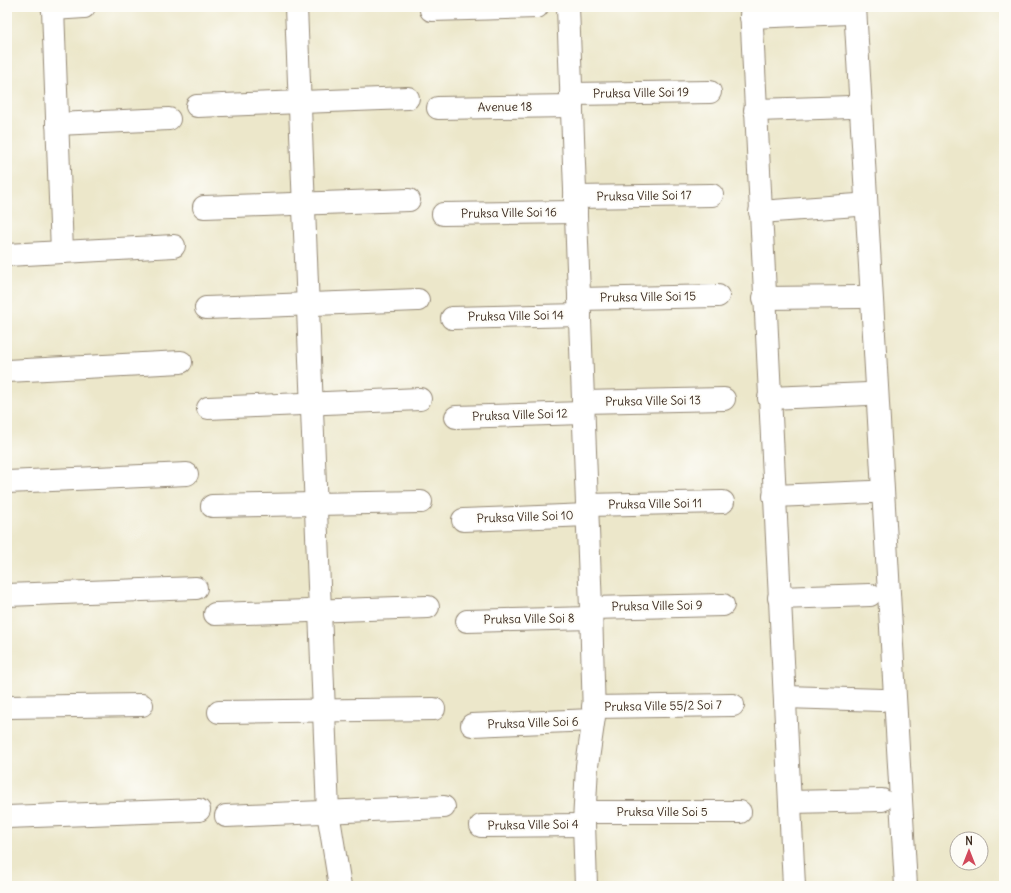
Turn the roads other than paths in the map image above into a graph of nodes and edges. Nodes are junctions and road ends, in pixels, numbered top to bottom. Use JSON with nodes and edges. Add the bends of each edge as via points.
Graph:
{"nodes":[{"id":1,"x":84,"y":7,"type":"edge"},
{"id":2,"x":296,"y":7,"type":"edge"},
{"id":3,"x":537,"y":7,"type":"edge"},
{"id":4,"x":568,"y":7,"type":"edge"},
{"id":5,"x":53,"y":8,"type":"edge"},
{"id":6,"x":431,"y":10,"type":"dead end"},
{"id":7,"x":851,"y":10,"type":"edge"},
{"id":8,"x":751,"y":12,"type":"edge"},
{"id":9,"x":710,"y":92,"type":"dead end"},
{"id":10,"x":408,"y":98,"type":"dead end"},
{"id":11,"x":572,"y":100,"type":"junction"},
{"id":12,"x":299,"y":102,"type":"junction"},
{"id":13,"x":197,"y":106,"type":"dead end"},
{"id":14,"x":851,"y":107,"type":"dead end"},
{"id":15,"x":438,"y":108,"type":"dead end"},
{"id":16,"x":755,"y":110,"type":"junction"},
{"id":17,"x":169,"y":119,"type":"dead end"},
{"id":18,"x":57,"y":124,"type":"junction"},
{"id":19,"x":712,"y":195,"type":"dead end"},
{"id":20,"x":409,"y":200,"type":"dead end"},
{"id":21,"x":304,"y":204,"type":"junction"},
{"id":22,"x":575,"y":205,"type":"junction"},
{"id":23,"x":857,"y":206,"type":"dead end"},
{"id":24,"x":204,"y":207,"type":"dead end"},
{"id":25,"x":760,"y":212,"type":"junction"},
{"id":26,"x":443,"y":214,"type":"dead end"},
{"id":27,"x":174,"y":246,"type":"dead end"},
{"id":28,"x":62,"y":252,"type":"junction"},
{"id":29,"x":7,"y":255,"type":"edge"},
{"id":30,"x":718,"y":296,"type":"dead end"},
{"id":31,"x":860,"y":297,"type":"dead end"},
{"id":32,"x":764,"y":298,"type":"junction"},
{"id":33,"x":418,"y":300,"type":"dead end"},
{"id":34,"x":308,"y":304,"type":"junction"},
{"id":35,"x":579,"y":307,"type":"junction"},
{"id":36,"x":206,"y":308,"type":"dead end"},
{"id":37,"x":452,"y":318,"type":"dead end"},
{"id":38,"x":181,"y":362,"type":"dead end"},
{"id":39,"x":7,"y":370,"type":"edge"},
{"id":40,"x":868,"y":394,"type":"dead end"},
{"id":41,"x":769,"y":398,"type":"junction"},
{"id":42,"x":724,"y":399,"type":"dead end"},
{"id":43,"x":420,"y":400,"type":"dead end"},
{"id":44,"x":312,"y":403,"type":"junction"},
{"id":45,"x":208,"y":408,"type":"dead end"},
{"id":46,"x":583,"y":408,"type":"junction"},
{"id":47,"x":456,"y":417,"type":"dead end"},
{"id":48,"x":187,"y":474,"type":"dead end"},
{"id":49,"x":7,"y":482,"type":"edge"},
{"id":50,"x":871,"y":492,"type":"dead end"},
{"id":51,"x":774,"y":496,"type":"junction"},
{"id":52,"x":421,"y":502,"type":"dead end"},
{"id":53,"x":722,"y":502,"type":"dead end"},
{"id":54,"x":316,"y":504,"type":"junction"},
{"id":55,"x":212,"y":506,"type":"dead end"},
{"id":56,"x":587,"y":510,"type":"junction"},
{"id":57,"x":463,"y":520,"type":"dead end"},
{"id":58,"x":196,"y":588,"type":"dead end"},
{"id":59,"x":7,"y":595,"type":"edge"},
{"id":60,"x":870,"y":596,"type":"dead end"},
{"id":61,"x":779,"y":598,"type":"junction"},
{"id":62,"x":723,"y":605,"type":"dead end"},
{"id":63,"x":428,"y":607,"type":"dead end"},
{"id":64,"x":320,"y":611,"type":"junction"},
{"id":65,"x":591,"y":613,"type":"junction"},
{"id":66,"x":214,"y":614,"type":"dead end"},
{"id":67,"x":467,"y":621,"type":"dead end"},
{"id":68,"x":784,"y":697,"type":"junction"},
{"id":69,"x":882,"y":700,"type":"dead end"},
{"id":70,"x":142,"y":705,"type":"dead end"},
{"id":71,"x":733,"y":705,"type":"dead end"},
{"id":72,"x":7,"y":707,"type":"edge"},
{"id":73,"x":434,"y":709,"type":"dead end"},
{"id":74,"x":324,"y":710,"type":"junction"},
{"id":75,"x":219,"y":712,"type":"dead end"},
{"id":76,"x":593,"y":714,"type":"junction"},
{"id":77,"x":472,"y":725,"type":"dead end"},
{"id":78,"x":882,"y":800,"type":"dead end"},
{"id":79,"x":790,"y":802,"type":"junction"},
{"id":80,"x":444,"y":807,"type":"dead end"},
{"id":81,"x":199,"y":810,"type":"dead end"},
{"id":82,"x":328,"y":812,"type":"junction"},
{"id":83,"x":740,"y":812,"type":"dead end"},
{"id":84,"x":226,"y":816,"type":"dead end"},
{"id":85,"x":7,"y":817,"type":"edge"},
{"id":86,"x":585,"y":818,"type":"junction"},
{"id":87,"x":481,"y":826,"type":"dead end"},
{"id":88,"x":340,"y":886,"type":"edge"},
{"id":89,"x":586,"y":886,"type":"edge"},
{"id":90,"x":794,"y":886,"type":"edge"},
{"id":91,"x":906,"y":886,"type":"edge"}],
"edges":[{"from":1,"to":5,"type":"street"},
{"from":2,"to":12,"type":"street"},
{"from":3,"to":6,"type":"street"},
{"from":4,"to":11,"type":"street"},
{"from":5,"to":18,"type":"street"},
{"from":7,"to":8,"type":"street"},
{"from":7,"to":91,"type":"street"},
{"from":8,"to":16,"type":"street"},
{"from":9,"to":11,"type":"street","name":"Pruksa Ville Soi 19"},
{"from":10,"to":12,"type":"street"},
{"from":11,"to":15,"type":"street","name":"Avenue 18"},
{"from":11,"to":22,"type":"street"},
{"from":12,"to":13,"type":"street"},
{"from":12,"to":21,"type":"street"},
{"from":14,"to":16,"type":"street"},
{"from":16,"to":25,"type":"street"},
{"from":17,"to":18,"type":"street"},
{"from":18,"to":28,"type":"street"},
{"from":19,"to":22,"type":"street","name":"Pruksa Ville Soi 17"},
{"from":20,"to":21,"type":"street"},
{"from":21,"to":24,"type":"street"},
{"from":21,"to":34,"type":"street"},
{"from":22,"to":26,"type":"street","name":"Pruksa Ville Soi 16"},
{"from":22,"to":35,"type":"street"},
{"from":23,"to":25,"type":"street"},
{"from":25,"to":32,"type":"street"},
{"from":27,"to":28,"type":"street"},
{"from":28,"to":29,"type":"street"},
{"from":30,"to":35,"type":"street","name":"Pruksa Ville Soi 15"},
{"from":31,"to":32,"type":"street"},
{"from":32,"to":41,"type":"street"},
{"from":33,"to":34,"type":"street"},
{"from":34,"to":36,"type":"street"},
{"from":34,"to":44,"type":"street"},
{"from":35,"to":37,"type":"street","name":"Pruksa Ville Soi 14"},
{"from":35,"to":46,"type":"street"},
{"from":38,"to":39,"type":"street"},
{"from":40,"to":41,"type":"street"},
{"from":41,"to":51,"type":"street"},
{"from":42,"to":46,"type":"street","name":"Pruksa Ville Soi 13"},
{"from":43,"to":44,"type":"street"},
{"from":44,"to":45,"type":"street"},
{"from":44,"to":54,"type":"street"},
{"from":46,"to":47,"type":"street","name":"Pruksa Ville Soi 12"},
{"from":46,"to":56,"type":"street"},
{"from":48,"to":49,"type":"street"},
{"from":50,"to":51,"type":"street"},
{"from":51,"to":61,"type":"street"},
{"from":52,"to":54,"type":"street"},
{"from":53,"to":56,"type":"street","name":"Pruksa Ville Soi 11"},
{"from":54,"to":55,"type":"street"},
{"from":54,"to":64,"type":"street"},
{"from":56,"to":57,"type":"street","name":"Pruksa Ville Soi 10"},
{"from":56,"to":65,"type":"street"},
{"from":58,"to":59,"type":"street"},
{"from":60,"to":61,"type":"street"},
{"from":61,"to":68,"type":"street"},
{"from":62,"to":65,"type":"street","name":"Pruksa Ville Soi 9"},
{"from":63,"to":64,"type":"street"},
{"from":64,"to":66,"type":"street"},
{"from":64,"to":74,"type":"street"},
{"from":65,"to":67,"type":"street","name":"Pruksa Ville Soi 8"},
{"from":65,"to":76,"type":"street"},
{"from":68,"to":69,"type":"street"},
{"from":68,"to":79,"type":"street"},
{"from":70,"to":72,"type":"street"},
{"from":71,"to":76,"type":"street","name":"Pruksa Ville 55/2 Soi 7"},
{"from":73,"to":74,"type":"street"},
{"from":74,"to":75,"type":"street"},
{"from":74,"to":82,"type":"street"},
{"from":76,"to":77,"type":"street","name":"Pruksa Ville Soi 6"},
{"from":76,"to":86,"type":"street"},
{"from":78,"to":79,"type":"street"},
{"from":79,"to":90,"type":"street"},
{"from":80,"to":82,"type":"street"},
{"from":81,"to":85,"type":"street"},
{"from":82,"to":84,"type":"street"},
{"from":82,"to":88,"type":"street"},
{"from":83,"to":86,"type":"street","name":"Pruksa Ville Soi 5"},
{"from":86,"to":87,"type":"street","name":"Pruksa Ville Soi 4"},
{"from":86,"to":89,"type":"street"}]}
